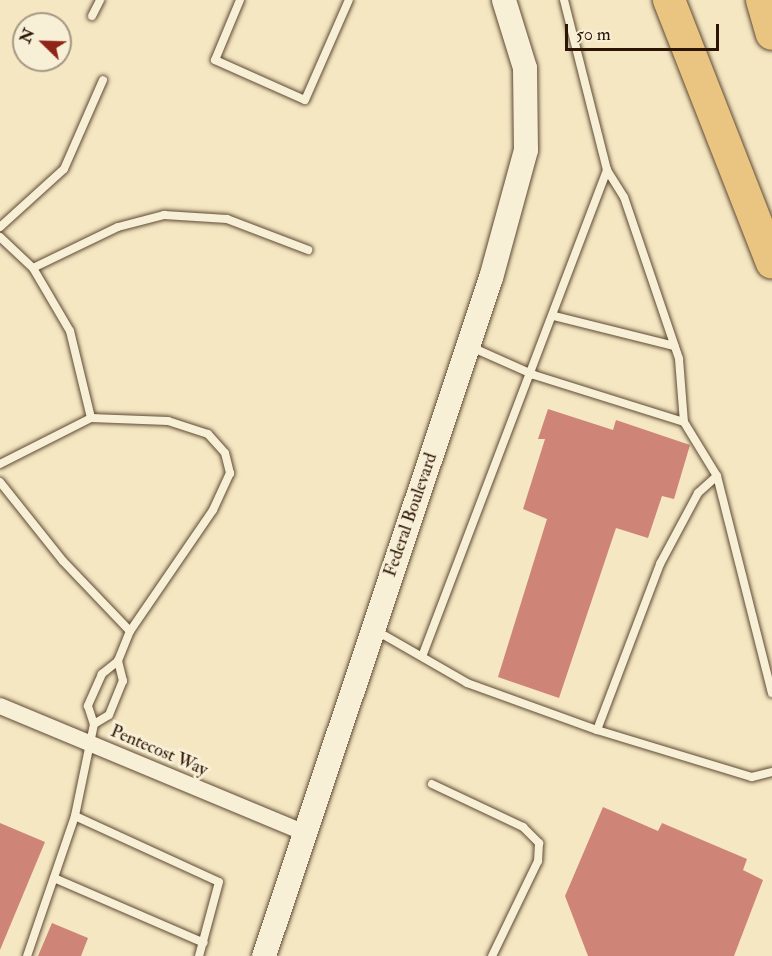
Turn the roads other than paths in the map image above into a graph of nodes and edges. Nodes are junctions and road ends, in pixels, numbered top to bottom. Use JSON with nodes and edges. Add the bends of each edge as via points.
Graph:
{"nodes":[{"id":1,"x":100,"y":0,"type":"edge"},
{"id":2,"x":240,"y":0,"type":"edge"},
{"id":3,"x":349,"y":0,"type":"edge"},
{"id":4,"x":504,"y":0,"type":"edge"},
{"id":5,"x":564,"y":0,"type":"edge"},
{"id":6,"x":669,"y":0,"type":"edge"},
{"id":7,"x":691,"y":0,"type":"edge"},
{"id":8,"x":762,"y":0,"type":"edge"},
{"id":9,"x":92,"y":16,"type":"dead end"},
{"id":10,"x":772,"y":34,"type":"edge"},
{"id":11,"x":103,"y":80,"type":"dead end"},
{"id":12,"x":607,"y":170,"type":"junction"},
{"id":13,"x":0,"y":227,"type":"edge"},
{"id":14,"x":0,"y":237,"type":"edge"},
{"id":15,"x":308,"y":250,"type":"dead end"},
{"id":16,"x":772,"y":254,"type":"edge"},
{"id":17,"x":772,"y":263,"type":"edge"},
{"id":18,"x":33,"y":268,"type":"junction"},
{"id":19,"x":554,"y":316,"type":"junction"},
{"id":20,"x":468,"y":346,"type":"junction"},
{"id":21,"x":674,"y":346,"type":"junction"},
{"id":22,"x":534,"y":375,"type":"junction"},
{"id":23,"x":91,"y":418,"type":"junction"},
{"id":24,"x":684,"y":422,"type":"junction"},
{"id":25,"x":0,"y":464,"type":"edge"},
{"id":26,"x":717,"y":476,"type":"junction"},
{"id":27,"x":0,"y":482,"type":"edge"},
{"id":28,"x":372,"y":629,"type":"junction"},
{"id":29,"x":130,"y":631,"type":"junction"},
{"id":30,"x":423,"y":654,"type":"junction"},
{"id":31,"x":118,"y":661,"type":"junction"},
{"id":32,"x":772,"y":693,"type":"edge"},
{"id":33,"x":0,"y":706,"type":"edge"},
{"id":34,"x":94,"y":724,"type":"junction"},
{"id":35,"x":597,"y":730,"type":"junction"},
{"id":36,"x":89,"y":743,"type":"junction"},
{"id":37,"x":772,"y":772,"type":"edge"},
{"id":38,"x":432,"y":784,"type":"dead end"},
{"id":39,"x":75,"y":816,"type":"junction"},
{"id":40,"x":303,"y":832,"type":"junction"},
{"id":41,"x":54,"y":878,"type":"junction"},
{"id":42,"x":204,"y":943,"type":"junction"},
{"id":43,"x":27,"y":956,"type":"edge"},
{"id":44,"x":200,"y":956,"type":"edge"},
{"id":45,"x":264,"y":956,"type":"edge"},
{"id":46,"x":492,"y":956,"type":"edge"}],
"edges":[{"from":1,"to":9,"type":"lane"},
{"from":2,"to":3,"type":"lane","via":[[215,60],[305,100]]},
{"from":4,"to":20,"type":"main road","name":"Federal Boulevard","via":[[525,68],[526,150]]},
{"from":5,"to":12,"type":"lane"},
{"from":6,"to":17,"type":"highway"},
{"from":7,"to":16,"type":"highway"},
{"from":8,"to":10,"type":"highway"},
{"from":11,"to":13,"type":"lane","via":[[64,169]]},
{"from":12,"to":19,"type":"lane"},
{"from":12,"to":21,"type":"lane","via":[[624,197]]},
{"from":14,"to":18,"type":"lane"},
{"from":15,"to":18,"type":"lane","via":[[228,219],[164,215],[118,227]]},
{"from":18,"to":23,"type":"lane","via":[[70,331]]},
{"from":19,"to":21,"type":"lane"},
{"from":19,"to":22,"type":"lane"},
{"from":20,"to":22,"type":"lane"},
{"from":20,"to":28,"type":"main road","name":"Federal Boulevard"},
{"from":21,"to":24,"type":"lane"},
{"from":22,"to":24,"type":"lane"},
{"from":22,"to":30,"type":"lane"},
{"from":23,"to":25,"type":"lane"},
{"from":23,"to":29,"type":"lane","via":[[168,421],[208,434],[225,453],[230,472],[213,510]]},
{"from":24,"to":26,"type":"lane"},
{"from":26,"to":32,"type":"lane"},
{"from":26,"to":35,"type":"lane","via":[[698,494],[660,564]]},
{"from":27,"to":29,"type":"lane","via":[[63,561]]},
{"from":28,"to":30,"type":"lane"},
{"from":28,"to":40,"type":"main road","name":"Federal Boulevard"},
{"from":29,"to":31,"type":"lane"},
{"from":30,"to":35,"type":"lane","via":[[434,668],[467,683]]},
{"from":31,"to":34,"type":"lane","via":[[102,674],[88,706]]},
{"from":31,"to":34,"type":"lane","via":[[123,681],[109,715]]},
{"from":33,"to":36,"type":"street","name":"Pentecost Way"},
{"from":34,"to":36,"type":"lane"},
{"from":35,"to":37,"type":"lane","via":[[752,777]]},
{"from":36,"to":39,"type":"lane"},
{"from":36,"to":40,"type":"street","name":"Pentecost Way"},
{"from":38,"to":46,"type":"lane","via":[[523,827],[539,843],[538,861]]},
{"from":39,"to":41,"type":"lane"},
{"from":39,"to":42,"type":"lane","via":[[219,882]]},
{"from":40,"to":45,"type":"main road","name":"Federal Boulevard"},
{"from":41,"to":42,"type":"lane"},
{"from":41,"to":43,"type":"lane"},
{"from":42,"to":44,"type":"lane"}]}
